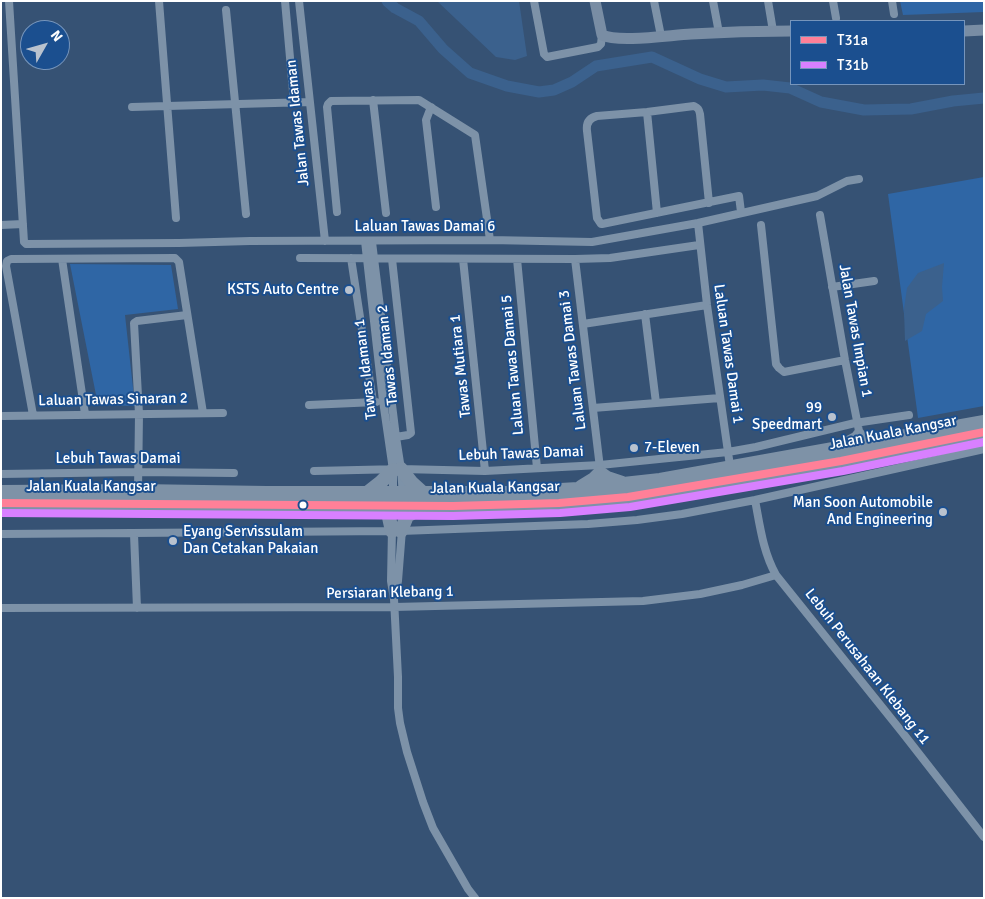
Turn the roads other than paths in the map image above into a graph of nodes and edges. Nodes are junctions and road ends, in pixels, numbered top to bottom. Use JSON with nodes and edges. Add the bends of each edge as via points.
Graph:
{"nodes":[{"id":1,"x":9,"y":1,"type":"edge"},
{"id":2,"x":159,"y":1,"type":"edge"},
{"id":3,"x":285,"y":1,"type":"edge"},
{"id":4,"x":299,"y":1,"type":"edge"},
{"id":5,"x":534,"y":1,"type":"edge"},
{"id":6,"x":595,"y":1,"type":"edge"},
{"id":7,"x":654,"y":1,"type":"edge"},
{"id":8,"x":712,"y":1,"type":"edge"},
{"id":9,"x":768,"y":1,"type":"edge"},
{"id":10,"x":833,"y":1,"type":"edge"},
{"id":11,"x":892,"y":1,"type":"edge"},
{"id":12,"x":226,"y":10,"type":"dead end"},
{"id":13,"x":894,"y":14,"type":"dead end"},
{"id":14,"x":836,"y":18,"type":"dead end"},
{"id":15,"x":984,"y":30,"type":"edge"},
{"id":16,"x":773,"y":31,"type":"junction"},
{"id":17,"x":790,"y":31,"type":"edge"},
{"id":18,"x":965,"y":31,"type":"edge"},
{"id":19,"x":719,"y":32,"type":"junction"},
{"id":20,"x":602,"y":35,"type":"junction"},
{"id":21,"x":661,"y":36,"type":"junction"},
{"id":22,"x":373,"y":100,"type":"junction"},
{"id":23,"x":310,"y":102,"type":"junction"},
{"id":24,"x":294,"y":103,"type":"junction"},
{"id":25,"x":235,"y":104,"type":"junction"},
{"id":26,"x":166,"y":106,"type":"junction"},
{"id":27,"x":132,"y":107,"type":"dead end"},
{"id":28,"x":431,"y":107,"type":"junction"},
{"id":29,"x":646,"y":112,"type":"junction"},
{"id":30,"x":859,"y":179,"type":"dead end"},
{"id":31,"x":709,"y":202,"type":"junction"},
{"id":32,"x":436,"y":208,"type":"dead end"},
{"id":33,"x":337,"y":212,"type":"dead end"},
{"id":34,"x":741,"y":212,"type":"junction"},
{"id":35,"x":246,"y":214,"type":"dead end"},
{"id":36,"x":386,"y":214,"type":"dead end"},
{"id":37,"x":655,"y":214,"type":"junction"},
{"id":38,"x":820,"y":215,"type":"dead end"},
{"id":39,"x":176,"y":218,"type":"dead end"},
{"id":40,"x":698,"y":223,"type":"junction"},
{"id":41,"x":23,"y":224,"type":"junction"},
{"id":42,"x":1,"y":225,"type":"edge"},
{"id":43,"x":761,"y":225,"type":"dead end"},
{"id":44,"x":656,"y":231,"type":"junction"},
{"id":45,"x":490,"y":240,"type":"junction"},
{"id":46,"x":325,"y":241,"type":"junction"},
{"id":47,"x":369,"y":242,"type":"junction"},
{"id":48,"x":699,"y":246,"type":"junction"},
{"id":49,"x":300,"y":258,"type":"dead end"},
{"id":50,"x":351,"y":258,"type":"junction"},
{"id":51,"x":62,"y":259,"type":"junction"},
{"id":52,"x":371,"y":259,"type":"junction"},
{"id":53,"x":392,"y":259,"type":"junction"},
{"id":54,"x":463,"y":259,"type":"junction"},
{"id":55,"x":517,"y":259,"type":"junction"},
{"id":56,"x":575,"y":259,"type":"junction"},
{"id":57,"x":874,"y":281,"type":"dead end"},
{"id":58,"x":832,"y":287,"type":"junction"},
{"id":59,"x":707,"y":305,"type":"junction"},
{"id":60,"x":645,"y":314,"type":"junction"},
{"id":61,"x":187,"y":315,"type":"junction"},
{"id":62,"x":583,"y":324,"type":"junction"},
{"id":63,"x":402,"y":357,"type":"junction"},
{"id":64,"x":382,"y":360,"type":"junction"},
{"id":65,"x":845,"y":360,"type":"junction"},
{"id":66,"x":720,"y":398,"type":"junction"},
{"id":67,"x":383,"y":401,"type":"junction"},
{"id":68,"x":373,"y":402,"type":"junction"},
{"id":69,"x":656,"y":403,"type":"junction"},
{"id":70,"x":309,"y":405,"type":"dead end"},
{"id":71,"x":593,"y":408,"type":"junction"},
{"id":72,"x":203,"y":413,"type":"junction"},
{"id":73,"x":223,"y":413,"type":"dead end"},
{"id":74,"x":85,"y":414,"type":"junction"},
{"id":75,"x":139,"y":414,"type":"junction"},
{"id":76,"x":34,"y":415,"type":"junction"},
{"id":77,"x":909,"y":415,"type":"dead end"},
{"id":78,"x":4,"y":416,"type":"dead end"},
{"id":79,"x":984,"y":422,"type":"edge"},
{"id":80,"x":858,"y":423,"type":"junction"},
{"id":81,"x":859,"y":431,"type":"junction"},
{"id":82,"x":984,"y":432,"type":"edge"},
{"id":83,"x":396,"y":437,"type":"junction"},
{"id":84,"x":877,"y":441,"type":"junction"},
{"id":85,"x":835,"y":448,"type":"junction"},
{"id":86,"x":984,"y":449,"type":"edge"},
{"id":87,"x":729,"y":459,"type":"junction"},
{"id":88,"x":537,"y":468,"type":"junction"},
{"id":89,"x":397,"y":469,"type":"junction"},
{"id":90,"x":314,"y":471,"type":"dead end"},
{"id":91,"x":485,"y":471,"type":"junction"},
{"id":92,"x":138,"y":472,"type":"junction"},
{"id":93,"x":234,"y":473,"type":"dead end"},
{"id":94,"x":1,"y":474,"type":"edge"},
{"id":95,"x":600,"y":475,"type":"junction"},
{"id":96,"x":627,"y":490,"type":"junction"},
{"id":97,"x":138,"y":491,"type":"junction"},
{"id":98,"x":1,"y":492,"type":"edge"},
{"id":99,"x":367,"y":493,"type":"junction"},
{"id":100,"x":579,"y":496,"type":"junction"},
{"id":101,"x":424,"y":499,"type":"junction"},
{"id":102,"x":755,"y":500,"type":"junction"},
{"id":103,"x":395,"y":501,"type":"junction"},
{"id":104,"x":1,"y":502,"type":"edge"},
{"id":105,"x":397,"y":531,"type":"junction"},
{"id":106,"x":1,"y":534,"type":"edge"},
{"id":107,"x":134,"y":534,"type":"junction"},
{"id":108,"x":776,"y":575,"type":"junction"},
{"id":109,"x":394,"y":604,"type":"junction"},
{"id":110,"x":1,"y":608,"type":"edge"},
{"id":111,"x":137,"y":608,"type":"junction"},
{"id":112,"x":984,"y":837,"type":"edge"},
{"id":113,"x":475,"y":898,"type":"edge"}],
"edges":[{"from":1,"to":41,"type":"street"},
{"from":2,"to":26,"type":"street"},
{"from":3,"to":24,"type":"street"},
{"from":4,"to":23,"type":"street","name":"Jalan Tawas Idaman"},
{"from":5,"to":20,"type":"street","via":[[547,57],[598,47]]},
{"from":6,"to":20,"type":"street"},
{"from":7,"to":21,"type":"street"},
{"from":8,"to":19,"type":"street"},
{"from":9,"to":16,"type":"street"},
{"from":10,"to":14,"type":"street"},
{"from":11,"to":13,"type":"street"},
{"from":12,"to":25,"type":"street"},
{"from":15,"to":18,"type":"street"},
{"from":16,"to":17,"type":"street"},
{"from":16,"to":19,"type":"street"},
{"from":19,"to":21,"type":"street"},
{"from":20,"to":21,"type":"street","via":[[610,38]]},
{"from":22,"to":28,"type":"street","via":[[416,100]]},
{"from":22,"to":33,"type":"street","via":[[331,101],[327,107]]},
{"from":22,"to":36,"type":"street"},
{"from":23,"to":24,"type":"street"},
{"from":23,"to":46,"type":"street","name":"Jalan Tawas Idaman"},
{"from":24,"to":25,"type":"street"},
{"from":25,"to":26,"type":"street"},
{"from":25,"to":35,"type":"street"},
{"from":26,"to":27,"type":"street"},
{"from":26,"to":39,"type":"street"},
{"from":28,"to":32,"type":"street","via":[[426,120]]},
{"from":28,"to":45,"type":"street","via":[[476,137]]},
{"from":29,"to":31,"type":"street","via":[[698,108]]},
{"from":29,"to":37,"type":"street"},
{"from":29,"to":37,"type":"street","via":[[593,116],[587,131],[599,222]]},
{"from":30,"to":34,"type":"street","name":"Laluan Tawas Damai 6","via":[[847,181],[817,196]]},
{"from":31,"to":34,"type":"street","via":[[739,196]]},
{"from":31,"to":37,"type":"street"},
{"from":34,"to":40,"type":"street","name":"Laluan Tawas Damai 6"},
{"from":37,"to":44,"type":"street"},
{"from":38,"to":58,"type":"street","name":"Jalan Tawas Impian 1"},
{"from":40,"to":44,"type":"street","name":"Laluan Tawas Damai 6"},
{"from":40,"to":48,"type":"street","name":"Laluan Tawas Damai 1"},
{"from":41,"to":42,"type":"street"},
{"from":41,"to":46,"type":"street","name":"Laluan Tawas Damai 6","via":[[26,244]]},
{"from":43,"to":65,"type":"street","via":[[776,364],[784,372]]},
{"from":44,"to":45,"type":"street","name":"Laluan Tawas Damai 6","via":[[592,242]]},
{"from":45,"to":47,"type":"street","name":"Laluan Tawas Damai 6"},
{"from":46,"to":47,"type":"street","name":"Laluan Tawas Damai 6"},
{"from":47,"to":52,"type":"street","name":"Tawas Idaman 1"},
{"from":48,"to":56,"type":"street","name":"Laluan Tawas Damai 6","via":[[610,258]]},
{"from":48,"to":59,"type":"street","name":"Laluan Tawas Damai 1"},
{"from":49,"to":50,"type":"street","name":"Laluan Tawas Damai 6"},
{"from":50,"to":52,"type":"street","name":"Laluan Tawas Damai 6"},
{"from":50,"to":68,"type":"street"},
{"from":51,"to":61,"type":"street","via":[[175,258]]},
{"from":51,"to":74,"type":"street"},
{"from":51,"to":76,"type":"street","via":[[11,259],[7,262]]},
{"from":52,"to":53,"type":"street","name":"Laluan Tawas Damai 6"},
{"from":52,"to":64,"type":"street","name":"Tawas Idaman 1"},
{"from":53,"to":54,"type":"street","name":"Laluan Tawas Damai 6"},
{"from":53,"to":63,"type":"street","name":"Tawas Idaman 2"},
{"from":54,"to":55,"type":"street","name":"Laluan Tawas Damai 6"},
{"from":54,"to":91,"type":"street","name":"Tawas Mutiara 1"},
{"from":55,"to":56,"type":"street","name":"Laluan Tawas Damai 6"},
{"from":55,"to":88,"type":"street","name":"Laluan Tawas Damai 5"},
{"from":56,"to":62,"type":"street","name":"Laluan Tawas Damai 3"},
{"from":57,"to":58,"type":"street"},
{"from":58,"to":65,"type":"street","name":"Jalan Tawas Impian 1"},
{"from":59,"to":60,"type":"street"},
{"from":59,"to":66,"type":"street","name":"Laluan Tawas Damai 1"},
{"from":60,"to":62,"type":"street"},
{"from":60,"to":69,"type":"street"},
{"from":61,"to":72,"type":"street"},
{"from":61,"to":75,"type":"street","via":[[134,323]]},
{"from":62,"to":71,"type":"street","name":"Laluan Tawas Damai 3"},
{"from":63,"to":64,"type":"street"},
{"from":63,"to":83,"type":"street","name":"Tawas Idaman 2","via":[[411,434]]},
{"from":64,"to":67,"type":"street","name":"Tawas Idaman 1"},
{"from":64,"to":83,"type":"street","name":"Tawas Idaman 1"},
{"from":65,"to":80,"type":"street","name":"Jalan Tawas Impian 1"},
{"from":66,"to":69,"type":"street"},
{"from":66,"to":87,"type":"street","name":"Laluan Tawas Damai 1"},
{"from":67,"to":68,"type":"street"},
{"from":67,"to":89,"type":"street","name":"Tawas Idaman 1"},
{"from":68,"to":70,"type":"street"},
{"from":69,"to":71,"type":"street"},
{"from":71,"to":95,"type":"street","name":"Laluan Tawas Damai 3"},
{"from":72,"to":73,"type":"street","name":"Laluan Tawas Sinaran 2"},
{"from":72,"to":75,"type":"street","name":"Laluan Tawas Sinaran 2"},
{"from":74,"to":75,"type":"street","name":"Laluan Tawas Sinaran 2"},
{"from":74,"to":76,"type":"street","name":"Laluan Tawas Sinaran 2"},
{"from":75,"to":92,"type":"street"},
{"from":76,"to":78,"type":"street","name":"Laluan Tawas Sinaran 2"},
{"from":77,"to":80,"type":"street","name":"Lebuh Tawas Damai"},
{"from":79,"to":84,"type":"highway","name":"Jalan Kuala Kangsar"},
{"from":80,"to":81,"type":"street","name":"Jalan Tawas Impian 1"},
{"from":80,"to":87,"type":"street","name":"Lebuh Tawas Damai","via":[[756,447]]},
{"from":81,"to":84,"type":"street"},
{"from":81,"to":85,"type":"street"},
{"from":82,"to":96,"type":"highway","name":"Jalan Kuala Kangsar","via":[[841,460]]},
{"from":83,"to":89,"type":"street","name":"Tawas Idaman 1"},
{"from":84,"to":85,"type":"highway","name":"Jalan Kuala Kangsar"},
{"from":85,"to":87,"type":"highway","name":"Jalan Kuala Kangsar"},
{"from":86,"to":102,"type":"street"},
{"from":87,"to":95,"type":"street","name":"Lebuh Tawas Damai"},
{"from":87,"to":96,"type":"highway","name":"Jalan Kuala Kangsar"},
{"from":88,"to":91,"type":"street","name":"Lebuh Tawas Damai"},
{"from":88,"to":95,"type":"street","name":"Lebuh Tawas Damai"},
{"from":89,"to":90,"type":"street","name":"Lebuh Tawas Damai"},
{"from":89,"to":91,"type":"street","name":"Lebuh Tawas Damai"},
{"from":89,"to":99,"type":"highway"},
{"from":89,"to":101,"type":"highway"},
{"from":89,"to":103,"type":"street","name":"Tawas Idaman 1"},
{"from":92,"to":93,"type":"street","name":"Lebuh Tawas Damai"},
{"from":92,"to":94,"type":"street","name":"Lebuh Tawas Damai"},
{"from":92,"to":97,"type":"street"},
{"from":95,"to":96,"type":"highway","name":"Jalan Kuala Kangsar"},
{"from":95,"to":100,"type":"highway","via":[[596,494],[583,499]]},
{"from":96,"to":100,"type":"highway","name":"Jalan Kuala Kangsar"},
{"from":97,"to":98,"type":"highway","name":"Jalan Kuala Kangsar"},
{"from":97,"to":99,"type":"highway","name":"Jalan Kuala Kangsar"},
{"from":99,"to":103,"type":"highway","name":"Jalan Kuala Kangsar"},
{"from":100,"to":101,"type":"highway","name":"Jalan Kuala Kangsar","via":[[510,505]]},
{"from":101,"to":103,"type":"highway","name":"Jalan Kuala Kangsar"},
{"from":101,"to":105,"type":"highway"},
{"from":102,"to":105,"type":"street","via":[[682,514],[588,524]]},
{"from":102,"to":108,"type":"street","name":"Lebuh Perusahaan Klebang 11","via":[[765,551]]},
{"from":103,"to":104,"type":"highway","name":"Jalan Kuala Kangsar"},
{"from":103,"to":105,"type":"street","name":"Tawas Idaman 1"},
{"from":103,"to":105,"type":"highway","via":[[388,513]]},
{"from":105,"to":107,"type":"street"},
{"from":105,"to":109,"type":"street","name":"Tawas Idaman 1","via":[[391,562]]},
{"from":106,"to":107,"type":"street"},
{"from":107,"to":111,"type":"street"},
{"from":108,"to":109,"type":"street","name":"Persiaran Klebang 1","via":[[700,594],[643,601]]},
{"from":108,"to":112,"type":"street","name":"Lebuh Perusahaan Klebang 11"},
{"from":109,"to":111,"type":"street","name":"Persiaran Klebang 1"},
{"from":109,"to":113,"type":"street","name":"Tawas Idaman 1","via":[[398,708],[407,752],[433,828]]},
{"from":110,"to":111,"type":"street","name":"Persiaran Klebang 1"}]}
